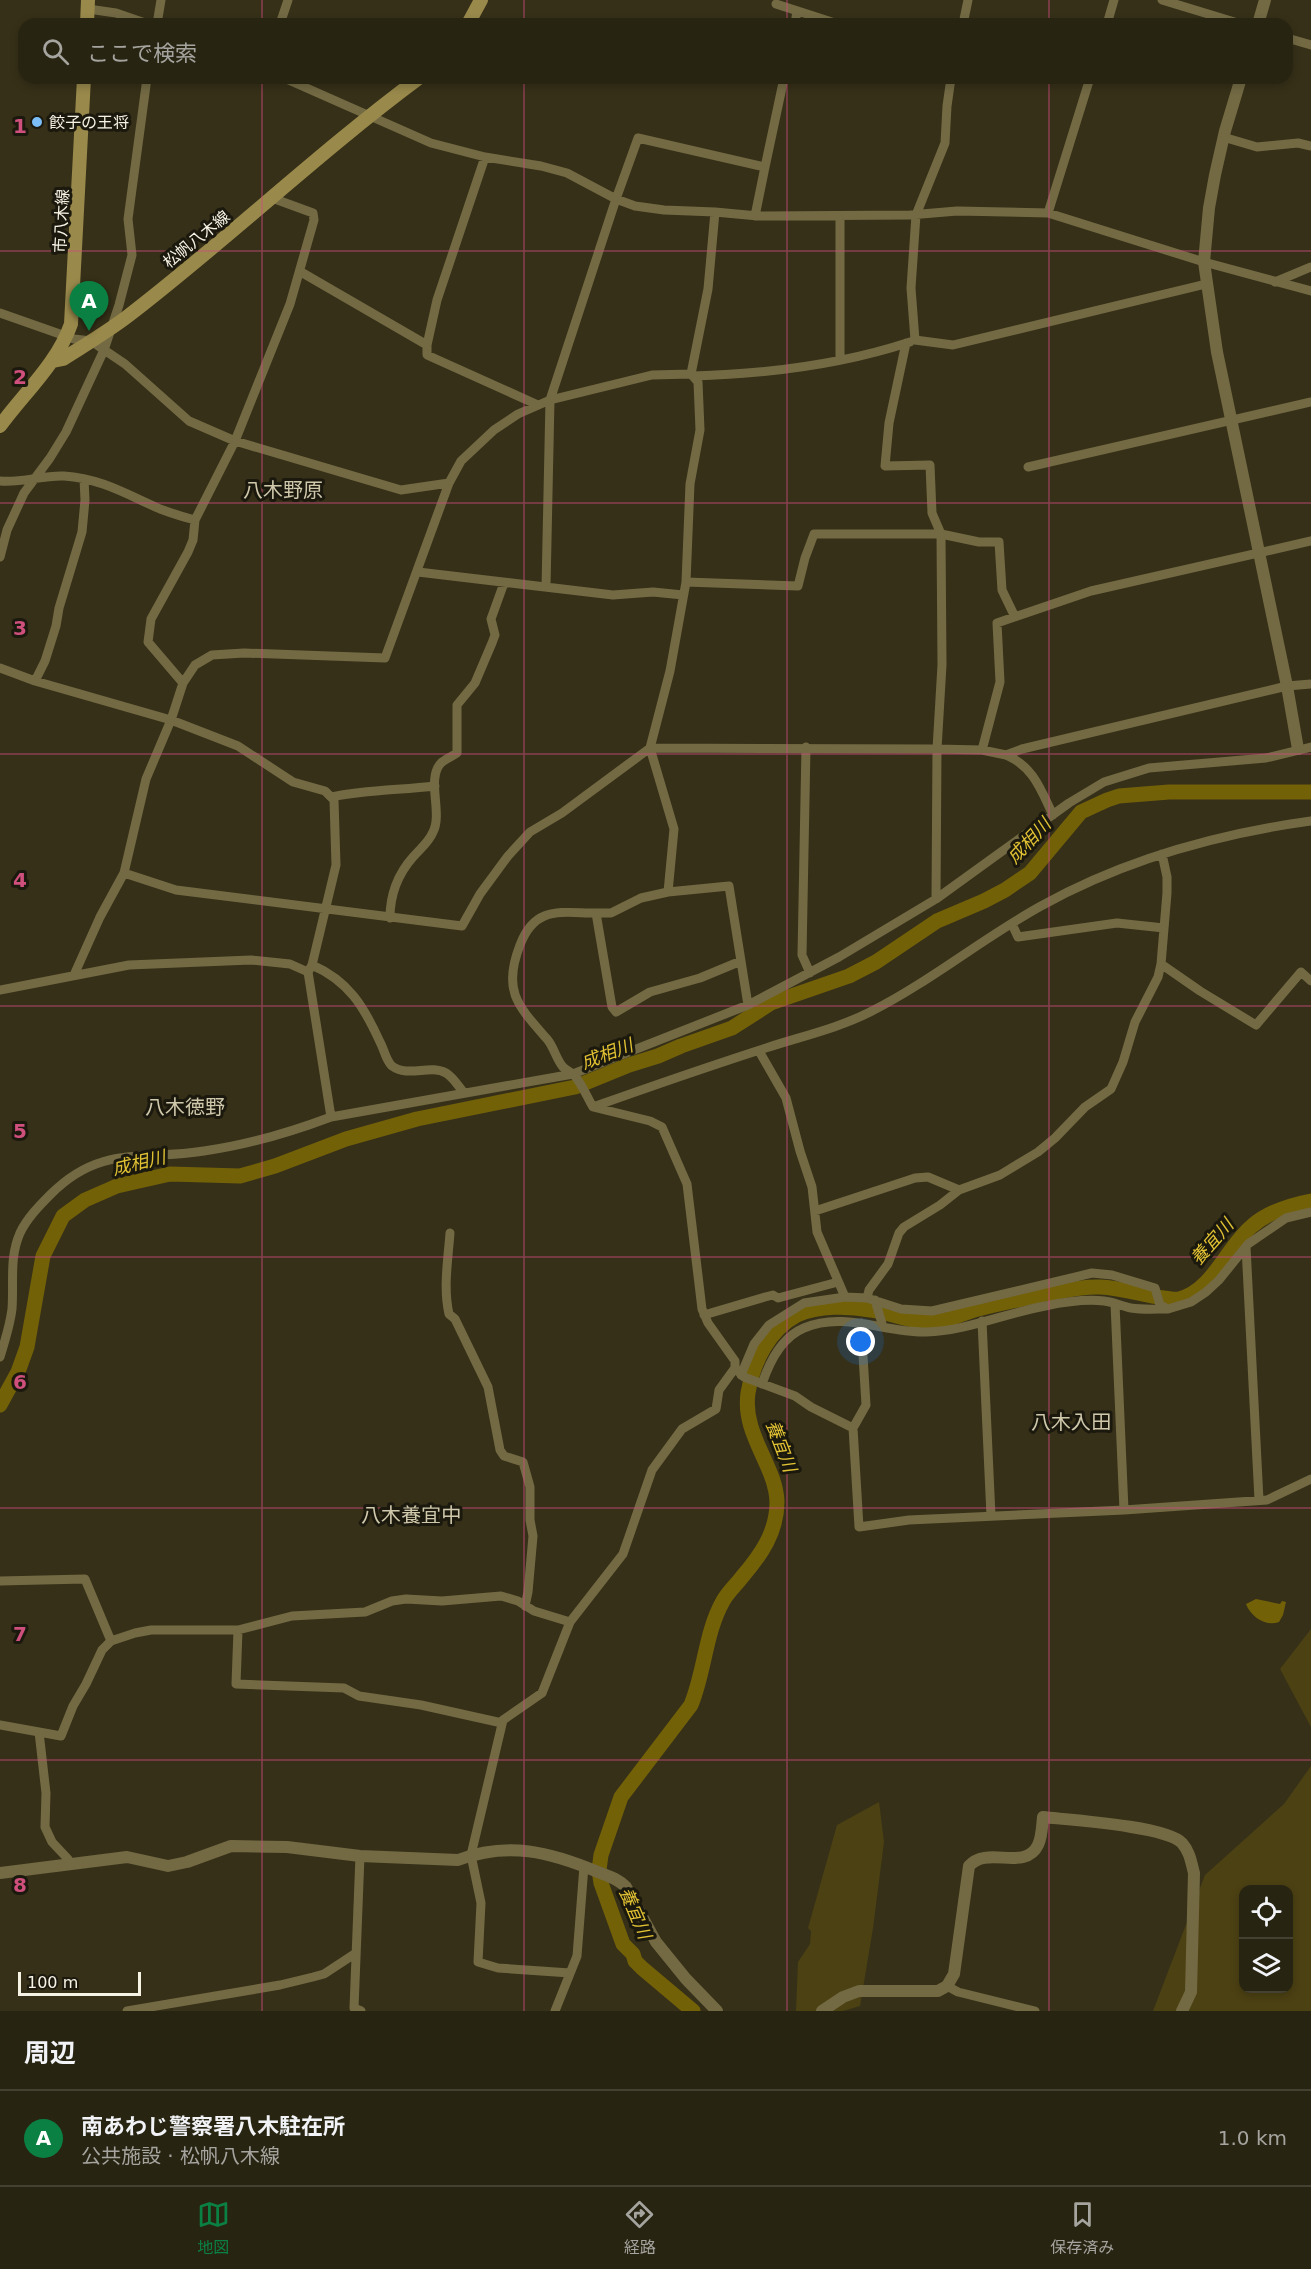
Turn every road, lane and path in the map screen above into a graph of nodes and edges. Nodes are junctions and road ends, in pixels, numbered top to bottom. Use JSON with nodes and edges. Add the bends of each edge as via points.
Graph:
{"nodes":[{"id":1,"x":161,"y":0,"type":"edge"},
{"id":2,"x":288,"y":0,"type":"edge"},
{"id":3,"x":481,"y":0,"type":"edge"},
{"id":4,"x":968,"y":0,"type":"edge"},
{"id":5,"x":1114,"y":0,"type":"edge"},
{"id":6,"x":1162,"y":0,"type":"edge"},
{"id":7,"x":1265,"y":0,"type":"edge"},
{"id":8,"x":88,"y":4,"type":"edge"},
{"id":9,"x":776,"y":4,"type":"dead end"},
{"id":10,"x":797,"y":11,"type":"junction"},
{"id":11,"x":131,"y":18,"type":"edge"},
{"id":12,"x":158,"y":18,"type":"edge"},
{"id":13,"x":282,"y":18,"type":"edge"},
{"id":14,"x":471,"y":18,"type":"edge"},
{"id":15,"x":796,"y":18,"type":"edge"},
{"id":16,"x":819,"y":18,"type":"edge"},
{"id":17,"x":964,"y":18,"type":"edge"},
{"id":18,"x":1109,"y":18,"type":"edge"},
{"id":19,"x":1221,"y":18,"type":"edge"},
{"id":20,"x":1260,"y":18,"type":"edge"},
{"id":21,"x":1293,"y":40,"type":"edge"},
{"id":22,"x":1311,"y":45,"type":"edge"},
{"id":23,"x":84,"y":84,"type":"edge"},
{"id":24,"x":146,"y":84,"type":"edge"},
{"id":25,"x":297,"y":84,"type":"edge"},
{"id":26,"x":410,"y":84,"type":"edge"},
{"id":27,"x":782,"y":84,"type":"edge"},
{"id":28,"x":950,"y":84,"type":"edge"},
{"id":29,"x":1088,"y":84,"type":"edge"},
{"id":30,"x":1239,"y":84,"type":"edge"},
{"id":31,"x":367,"y":116,"type":"junction"},
{"id":32,"x":1223,"y":137,"type":"junction"},
{"id":33,"x":1311,"y":146,"type":"edge"},
{"id":34,"x":485,"y":157,"type":"junction"},
{"id":35,"x":765,"y":167,"type":"junction"},
{"id":36,"x":272,"y":198,"type":"junction"},
{"id":37,"x":616,"y":199,"type":"junction"},
{"id":38,"x":715,"y":212,"type":"junction"},
{"id":39,"x":1048,"y":213,"type":"junction"},
{"id":40,"x":916,"y":215,"type":"junction"},
{"id":41,"x":755,"y":216,"type":"junction"},
{"id":42,"x":840,"y":216,"type":"junction"},
{"id":43,"x":1204,"y":262,"type":"junction"},
{"id":44,"x":1311,"y":267,"type":"edge"},
{"id":45,"x":301,"y":272,"type":"junction"},
{"id":46,"x":1275,"y":282,"type":"junction"},
{"id":47,"x":1206,"y":284,"type":"junction"},
{"id":48,"x":1311,"y":291,"type":"edge"},
{"id":49,"x":0,"y":313,"type":"edge"},
{"id":50,"x":110,"y":328,"type":"junction"},
{"id":51,"x":66,"y":337,"type":"junction"},
{"id":52,"x":91,"y":340,"type":"junction"},
{"id":53,"x":911,"y":341,"type":"junction"},
{"id":54,"x":427,"y":345,"type":"junction"},
{"id":55,"x":104,"y":350,"type":"junction"},
{"id":56,"x":840,"y":360,"type":"junction"},
{"id":57,"x":53,"y":361,"type":"junction"},
{"id":58,"x":692,"y":375,"type":"junction"},
{"id":59,"x":550,"y":400,"type":"junction"},
{"id":60,"x":1311,"y":402,"type":"edge"},
{"id":61,"x":538,"y":405,"type":"junction"},
{"id":62,"x":1231,"y":420,"type":"junction"},
{"id":63,"x":0,"y":426,"type":"edge"},
{"id":64,"x":235,"y":441,"type":"junction"},
{"id":65,"x":1028,"y":467,"type":"dead end"},
{"id":66,"x":35,"y":479,"type":"junction"},
{"id":67,"x":84,"y":479,"type":"junction"},
{"id":68,"x":0,"y":481,"type":"edge"},
{"id":69,"x":449,"y":483,"type":"junction"},
{"id":70,"x":195,"y":520,"type":"junction"},
{"id":71,"x":941,"y":534,"type":"junction"},
{"id":72,"x":1311,"y":541,"type":"edge"},
{"id":73,"x":1259,"y":552,"type":"junction"},
{"id":74,"x":0,"y":557,"type":"edge"},
{"id":75,"x":418,"y":572,"type":"junction"},
{"id":76,"x":686,"y":582,"type":"junction"},
{"id":77,"x":504,"y":583,"type":"junction"},
{"id":78,"x":546,"y":587,"type":"junction"},
{"id":79,"x":683,"y":595,"type":"junction"},
{"id":80,"x":1015,"y":617,"type":"junction"},
{"id":81,"x":0,"y":668,"type":"edge"},
{"id":82,"x":35,"y":681,"type":"junction"},
{"id":83,"x":183,"y":683,"type":"junction"},
{"id":84,"x":1311,"y":684,"type":"edge"},
{"id":85,"x":1287,"y":686,"type":"junction"},
{"id":86,"x":171,"y":720,"type":"junction"},
{"id":87,"x":806,"y":747,"type":"junction"},
{"id":88,"x":650,"y":748,"type":"junction"},
{"id":89,"x":1305,"y":748,"type":"edge"},
{"id":90,"x":937,"y":749,"type":"junction"},
{"id":91,"x":982,"y":750,"type":"junction"},
{"id":92,"x":1006,"y":755,"type":"junction"},
{"id":93,"x":435,"y":786,"type":"junction"},
{"id":94,"x":331,"y":797,"type":"junction"},
{"id":95,"x":1053,"y":815,"type":"junction"},
{"id":96,"x":1311,"y":821,"type":"edge"},
{"id":97,"x":1162,"y":854,"type":"junction"},
{"id":98,"x":124,"y":873,"type":"junction"},
{"id":99,"x":668,"y":892,"type":"junction"},
{"id":100,"x":936,"y":899,"type":"junction"},
{"id":101,"x":326,"y":910,"type":"junction"},
{"id":102,"x":596,"y":913,"type":"junction"},
{"id":103,"x":390,"y":918,"type":"junction"},
{"id":104,"x":1011,"y":924,"type":"junction"},
{"id":105,"x":1164,"y":928,"type":"junction"},
{"id":106,"x":741,"y":961,"type":"junction"},
{"id":107,"x":1161,"y":964,"type":"junction"},
{"id":108,"x":310,"y":968,"type":"junction"},
{"id":109,"x":810,"y":973,"type":"junction"},
{"id":110,"x":74,"y":975,"type":"junction"},
{"id":111,"x":1311,"y":981,"type":"edge"},
{"id":112,"x":0,"y":990,"type":"edge"},
{"id":113,"x":748,"y":1005,"type":"junction"},
{"id":114,"x":759,"y":1051,"type":"junction"},
{"id":115,"x":575,"y":1076,"type":"junction"},
{"id":116,"x":464,"y":1093,"type":"junction"},
{"id":117,"x":591,"y":1103,"type":"junction"},
{"id":118,"x":331,"y":1117,"type":"junction"},
{"id":119,"x":958,"y":1190,"type":"junction"},
{"id":120,"x":815,"y":1211,"type":"junction"},
{"id":121,"x":1311,"y":1212,"type":"edge"},
{"id":122,"x":450,"y":1233,"type":"dead end"},
{"id":123,"x":1246,"y":1247,"type":"junction"},
{"id":124,"x":838,"y":1282,"type":"junction"},
{"id":125,"x":845,"y":1297,"type":"junction"},
{"id":126,"x":873,"y":1301,"type":"junction"},
{"id":127,"x":1115,"y":1304,"type":"junction"},
{"id":128,"x":1164,"y":1307,"type":"junction"},
{"id":129,"x":704,"y":1315,"type":"junction"},
{"id":130,"x":982,"y":1321,"type":"junction"},
{"id":131,"x":861,"y":1323,"type":"junction"},
{"id":132,"x":883,"y":1327,"type":"junction"},
{"id":133,"x":0,"y":1357,"type":"edge"},
{"id":134,"x":740,"y":1373,"type":"junction"},
{"id":135,"x":762,"y":1384,"type":"junction"},
{"id":136,"x":854,"y":1428,"type":"junction"},
{"id":137,"x":1311,"y":1479,"type":"edge"},
{"id":138,"x":1259,"y":1500,"type":"junction"},
{"id":139,"x":1124,"y":1510,"type":"junction"},
{"id":140,"x":992,"y":1516,"type":"junction"},
{"id":141,"x":0,"y":1581,"type":"edge"},
{"id":142,"x":525,"y":1606,"type":"junction"},
{"id":143,"x":570,"y":1622,"type":"junction"},
{"id":144,"x":238,"y":1630,"type":"junction"},
{"id":145,"x":111,"y":1641,"type":"junction"},
{"id":146,"x":502,"y":1723,"type":"junction"},
{"id":147,"x":0,"y":1725,"type":"edge"},
{"id":148,"x":39,"y":1732,"type":"junction"},
{"id":149,"x":471,"y":1855,"type":"junction"},
{"id":150,"x":360,"y":1856,"type":"junction"},
{"id":151,"x":69,"y":1864,"type":"junction"},
{"id":152,"x":590,"y":1868,"type":"junction"},
{"id":153,"x":0,"y":1873,"type":"edge"},
{"id":154,"x":356,"y":1953,"type":"junction"},
{"id":155,"x":570,"y":1973,"type":"junction"},
{"id":156,"x":947,"y":1986,"type":"junction"},
{"id":157,"x":144,"y":2009,"type":"edge"},
{"id":158,"x":127,"y":2011,"type":"edge"},
{"id":159,"x":361,"y":2011,"type":"edge"},
{"id":160,"x":555,"y":2011,"type":"edge"},
{"id":161,"x":717,"y":2011,"type":"edge"},
{"id":162,"x":822,"y":2011,"type":"edge"},
{"id":163,"x":1035,"y":2011,"type":"edge"},
{"id":164,"x":1182,"y":2011,"type":"edge"}],
"edges":[{"from":1,"to":12,"type":"street"},
{"from":2,"to":13,"type":"street"},
{"from":3,"to":14,"type":"main road"},
{"from":4,"to":17,"type":"street"},
{"from":5,"to":18,"type":"street"},
{"from":6,"to":19,"type":"street"},
{"from":7,"to":20,"type":"street"},
{"from":8,"to":11,"type":"street"},
{"from":9,"to":10,"type":"street"},
{"from":10,"to":15,"type":"street"},
{"from":10,"to":16,"type":"street"},
{"from":21,"to":22,"type":"street"},
{"from":23,"to":51,"type":"main road","name":"市八木線","via":[[74,286]]},
{"from":24,"to":50,"type":"street","via":[[129,219],[132,255]]},
{"from":25,"to":31,"type":"street"},
{"from":26,"to":31,"type":"main road","name":"松帆八木線"},
{"from":27,"to":35,"type":"street"},
{"from":28,"to":40,"type":"street","via":[[945,143]]},
{"from":29,"to":39,"type":"street"},
{"from":30,"to":32,"type":"street"},
{"from":31,"to":34,"type":"street","via":[[431,143]]},
{"from":31,"to":36,"type":"main road","name":"松帆八木線"},
{"from":32,"to":33,"type":"street","via":[[1257,147],[1298,142]]},
{"from":32,"to":43,"type":"street","via":[[1209,208]]},
{"from":34,"to":37,"type":"street","via":[[567,173]]},
{"from":34,"to":54,"type":"street","via":[[437,300]]},
{"from":35,"to":37,"type":"street","via":[[638,138]]},
{"from":35,"to":41,"type":"street"},
{"from":36,"to":45,"type":"street","via":[[313,213]]},
{"from":36,"to":50,"type":"main road","name":"松帆八木線"},
{"from":37,"to":38,"type":"street","via":[[664,210]]},
{"from":37,"to":59,"type":"street"},
{"from":38,"to":41,"type":"street"},
{"from":38,"to":58,"type":"street","via":[[708,289]]},
{"from":39,"to":40,"type":"street","via":[[967,211]]},
{"from":39,"to":43,"type":"street"},
{"from":40,"to":42,"type":"street"},
{"from":40,"to":53,"type":"street"},
{"from":41,"to":42,"type":"street"},
{"from":42,"to":56,"type":"street"},
{"from":43,"to":46,"type":"street"},
{"from":43,"to":47,"type":"street"},
{"from":44,"to":46,"type":"street"},
{"from":45,"to":54,"type":"street"},
{"from":45,"to":64,"type":"street"},
{"from":46,"to":48,"type":"street"},
{"from":47,"to":53,"type":"street","via":[[953,345]]},
{"from":47,"to":62,"type":"street"},
{"from":49,"to":51,"type":"street"},
{"from":50,"to":52,"type":"main road","name":"松帆八木線"},
{"from":50,"to":55,"type":"street"},
{"from":51,"to":52,"type":"street"},
{"from":51,"to":57,"type":"main road","name":"市八木線"},
{"from":52,"to":55,"type":"street"},
{"from":52,"to":57,"type":"main road","name":"松帆八木線","via":[[63,359]]},
{"from":53,"to":56,"type":"street"},
{"from":53,"to":71,"type":"street","via":[[889,423],[885,466],[930,465],[932,513]]},
{"from":54,"to":61,"type":"street","via":[[427,355]]},
{"from":55,"to":64,"type":"street","via":[[189,421]]},
{"from":55,"to":66,"type":"street","via":[[66,432]]},
{"from":56,"to":58,"type":"street","via":[[768,372]]},
{"from":57,"to":63,"type":"main road","name":"松帆八木線"},
{"from":58,"to":59,"type":"street","via":[[652,375]]},
{"from":58,"to":76,"type":"street","via":[[698,382],[700,430],[690,484]]},
{"from":59,"to":61,"type":"street"},
{"from":59,"to":78,"type":"street"},
{"from":60,"to":62,"type":"street"},
{"from":61,"to":69,"type":"street","via":[[494,430],[461,461]]},
{"from":62,"to":65,"type":"street"},
{"from":62,"to":73,"type":"street"},
{"from":64,"to":69,"type":"street","via":[[401,490]]},
{"from":64,"to":70,"type":"street"},
{"from":66,"to":67,"type":"street"},
{"from":66,"to":68,"type":"street"},
{"from":66,"to":74,"type":"street","via":[[7,530]]},
{"from":67,"to":70,"type":"street","via":[[111,485]]},
{"from":67,"to":82,"type":"street","via":[[82,532],[45,661]]},
{"from":69,"to":75,"type":"street"},
{"from":70,"to":83,"type":"street","via":[[188,552],[151,619],[148,642]]},
{"from":71,"to":76,"type":"street","via":[[814,534],[798,586]]},
{"from":71,"to":80,"type":"street","via":[[999,542],[1002,590]]},
{"from":71,"to":90,"type":"street","via":[[942,665]]},
{"from":72,"to":73,"type":"street"},
{"from":73,"to":80,"type":"street","via":[[1091,591]]},
{"from":73,"to":85,"type":"street"},
{"from":75,"to":77,"type":"street"},
{"from":75,"to":83,"type":"street","via":[[386,658],[212,655],[195,664]]},
{"from":76,"to":79,"type":"street"},
{"from":77,"to":78,"type":"street"},
{"from":77,"to":93,"type":"street","via":[[491,619],[495,635],[492,643],[475,683],[458,705],[458,753],[442,762]]},
{"from":78,"to":79,"type":"street","via":[[613,595]]},
{"from":79,"to":88,"type":"street","via":[[670,671]]},
{"from":80,"to":91,"type":"street","via":[[997,623],[1000,682]]},
{"from":81,"to":82,"type":"street"},
{"from":82,"to":86,"type":"street"},
{"from":83,"to":86,"type":"street"},
{"from":84,"to":85,"type":"street"},
{"from":85,"to":89,"type":"street"},
{"from":85,"to":92,"type":"street"},
{"from":86,"to":94,"type":"street","via":[[238,746],[293,782],[325,791]]},
{"from":86,"to":98,"type":"street","via":[[146,779]]},
{"from":87,"to":88,"type":"street"},
{"from":87,"to":90,"type":"street"},
{"from":87,"to":109,"type":"street","via":[[802,955]]},
{"from":88,"to":99,"type":"street","via":[[674,829]]},
{"from":88,"to":103,"type":"street","via":[[530,832],[480,894],[462,926]]},
{"from":89,"to":95,"type":"street","via":[[1266,758],[1149,768],[1104,782]]},
{"from":90,"to":91,"type":"street"},
{"from":90,"to":100,"type":"street"},
{"from":91,"to":92,"type":"street"},
{"from":92,"to":95,"type":"street","via":[[1026,767]]},
{"from":93,"to":94,"type":"street","via":[[390,792],[359,791]]},
{"from":93,"to":103,"type":"street","via":[[435,830],[399,877]]},
{"from":94,"to":101,"type":"street","via":[[336,865]]},
{"from":95,"to":100,"type":"street"},
{"from":96,"to":97,"type":"street","via":[[1244,832]]},
{"from":97,"to":104,"type":"street","via":[[1070,891]]},
{"from":97,"to":105,"type":"street","via":[[1167,877]]},
{"from":98,"to":101,"type":"street","via":[[176,890]]},
{"from":98,"to":110,"type":"street"},
{"from":99,"to":102,"type":"street","via":[[641,898],[611,913]]},
{"from":99,"to":106,"type":"street","via":[[729,886]]},
{"from":100,"to":109,"type":"street"},
{"from":101,"to":103,"type":"street"},
{"from":101,"to":108,"type":"street"},
{"from":102,"to":106,"type":"street","via":[[616,1012],[650,992]]},
{"from":102,"to":115,"type":"street","via":[[542,916],[521,942],[511,968],[524,1015],[548,1040],[563,1067]]},
{"from":104,"to":105,"type":"street","via":[[1018,937],[1117,923]]},
{"from":104,"to":114,"type":"street","via":[[870,1012]]},
{"from":105,"to":107,"type":"street"},
{"from":106,"to":113,"type":"street"},
{"from":107,"to":111,"type":"street","via":[[1256,1025],[1301,972]]},
{"from":107,"to":119,"type":"street","via":[[1134,1022],[1111,1089],[1085,1107],[1038,1152],[1000,1175]]},
{"from":108,"to":110,"type":"street","via":[[251,960],[129,965]]},
{"from":108,"to":116,"type":"street","via":[[333,975],[349,989],[364,1009],[390,1065],[403,1071],[441,1071]]},
{"from":108,"to":118,"type":"street"},
{"from":109,"to":113,"type":"street"},
{"from":110,"to":112,"type":"street"},
{"from":113,"to":115,"type":"street"},
{"from":114,"to":117,"type":"street"},
{"from":114,"to":120,"type":"street","via":[[786,1098],[812,1187]]},
{"from":115,"to":116,"type":"street"},
{"from":115,"to":117,"type":"street"},
{"from":116,"to":118,"type":"street"},
{"from":117,"to":129,"type":"street","via":[[662,1127],[687,1184]]},
{"from":118,"to":133,"type":"street","via":[[204,1152],[114,1158],[73,1174],[40,1205],[21,1231],[13,1252],[12,1308]]},
{"from":119,"to":120,"type":"street","via":[[928,1177],[915,1178]]},
{"from":119,"to":126,"type":"street","via":[[899,1233],[888,1264],[869,1290]]},
{"from":120,"to":124,"type":"street","via":[[817,1232]]},
{"from":121,"to":123,"type":"street","via":[[1286,1218]]},
{"from":122,"to":142,"type":"street","via":[[446,1290],[449,1314],[488,1387],[500,1450],[504,1456],[523,1462],[530,1487],[532,1536]]},
{"from":123,"to":128,"type":"street","via":[[1206,1292],[1191,1302]]},
{"from":123,"to":138,"type":"street"},
{"from":124,"to":125,"type":"street"},
{"from":124,"to":129,"type":"street"},
{"from":125,"to":126,"type":"street"},
{"from":125,"to":134,"type":"street","via":[[804,1303],[778,1318],[754,1344]]},
{"from":126,"to":128,"type":"street","via":[[901,1309],[932,1311],[1092,1273],[1155,1288]]},
{"from":126,"to":132,"type":"street"},
{"from":127,"to":128,"type":"street","via":[[1138,1309]]},
{"from":127,"to":130,"type":"street","via":[[1094,1301],[1047,1305]]},
{"from":127,"to":139,"type":"street"},
{"from":129,"to":134,"type":"street"},
{"from":130,"to":132,"type":"street","via":[[935,1331]]},
{"from":130,"to":140,"type":"street"},
{"from":131,"to":132,"type":"street"},
{"from":131,"to":135,"type":"street","via":[[839,1321],[802,1329],[780,1348]]},
{"from":131,"to":136,"type":"street","via":[[866,1405]]},
{"from":134,"to":135,"type":"street"},
{"from":134,"to":143,"type":"street","via":[[719,1390],[716,1409],[682,1429],[652,1470],[623,1554]]},
{"from":135,"to":136,"type":"street","via":[[795,1396]]},
{"from":136,"to":140,"type":"street","via":[[859,1527]]},
{"from":137,"to":138,"type":"street"},
{"from":138,"to":139,"type":"street"},
{"from":139,"to":140,"type":"street"},
{"from":141,"to":145,"type":"street","via":[[85,1579]]},
{"from":142,"to":143,"type":"street"},
{"from":142,"to":144,"type":"street","via":[[501,1596],[442,1601],[406,1599],[365,1612],[292,1616]]},
{"from":143,"to":146,"type":"street","via":[[542,1693]]},
{"from":144,"to":145,"type":"street","via":[[151,1630]]},
{"from":144,"to":146,"type":"street","via":[[236,1684],[344,1688],[359,1696]]},
{"from":145,"to":148,"type":"street","via":[[102,1650],[72,1706],[61,1736]]},
{"from":146,"to":149,"type":"street"},
{"from":147,"to":148,"type":"street"},
{"from":148,"to":151,"type":"street","via":[[46,1793],[45,1827]]},
{"from":149,"to":150,"type":"street","via":[[458,1860]]},
{"from":149,"to":152,"type":"street","via":[[527,1850]]},
{"from":149,"to":155,"type":"street","via":[[481,1903],[478,1962],[498,1968]]},
{"from":150,"to":151,"type":"street","via":[[287,1847],[231,1846],[168,1866],[127,1857]]},
{"from":150,"to":154,"type":"street"},
{"from":151,"to":153,"type":"street"},
{"from":152,"to":155,"type":"street","via":[[577,1956]]},
{"from":152,"to":161,"type":"street","via":[[626,1887],[656,1942]]},
{"from":154,"to":157,"type":"street","via":[[313,1977]]},
{"from":154,"to":159,"type":"street","via":[[354,2008]]},
{"from":155,"to":160,"type":"street"},
{"from":156,"to":162,"type":"street","via":[[938,1991],[859,1991]]},
{"from":156,"to":163,"type":"street"},
{"from":156,"to":164,"type":"street","via":[[954,1974],[969,1866],[981,1857],[1016,1858],[1033,1852],[1041,1838],[1042,1816],[1156,1831],[1181,1842],[1190,1854],[1194,1873],[1191,1992]]},
{"from":157,"to":158,"type":"street"}]}
